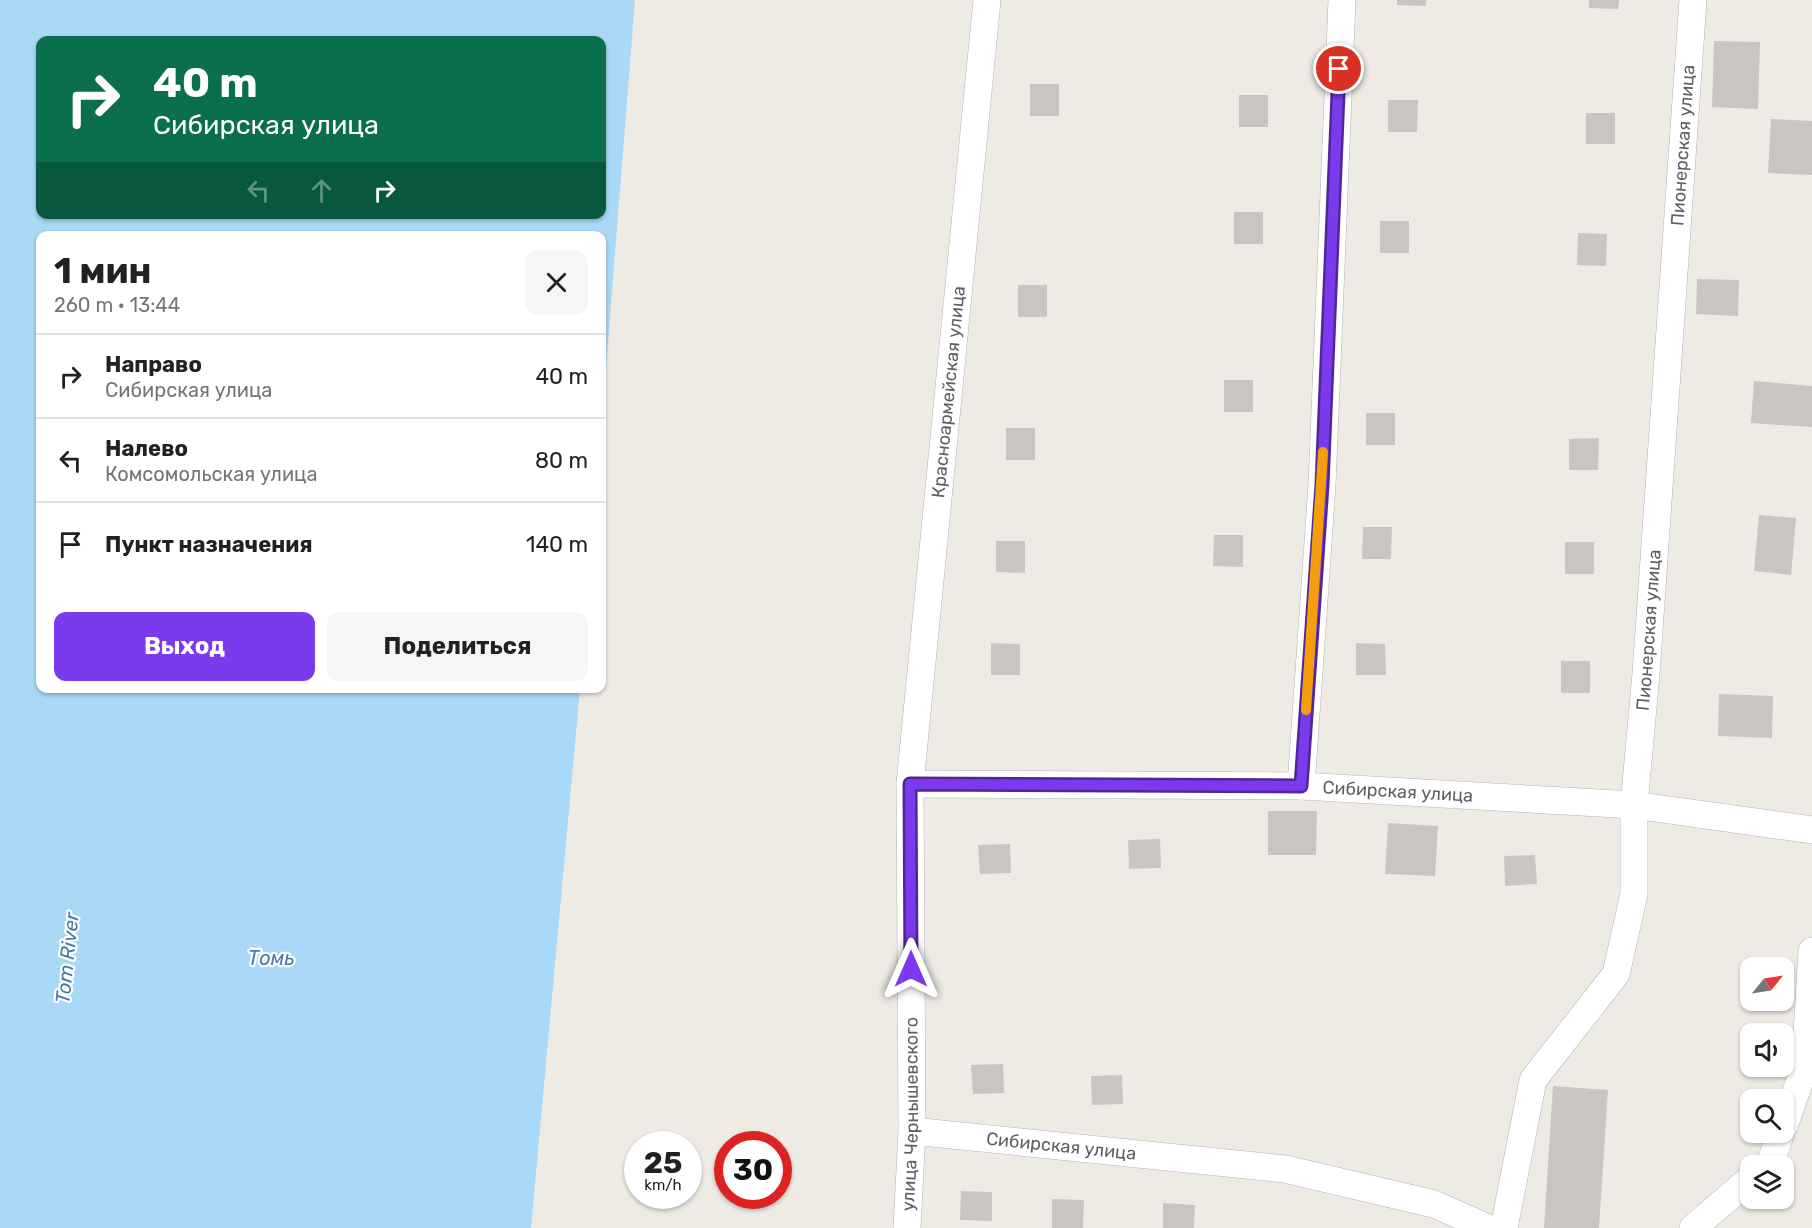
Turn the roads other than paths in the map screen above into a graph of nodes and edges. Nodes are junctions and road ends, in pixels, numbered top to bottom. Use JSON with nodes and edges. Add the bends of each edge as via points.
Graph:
{"nodes":[{"id":1,"x":987,"y":0,"type":"edge"},
{"id":2,"x":1342,"y":0,"type":"edge"},
{"id":3,"x":1693,"y":0,"type":"edge"},
{"id":4,"x":910,"y":784,"type":"junction"},
{"id":5,"x":1301,"y":786,"type":"junction"},
{"id":6,"x":1634,"y":805,"type":"junction"},
{"id":7,"x":1812,"y":831,"type":"edge"},
{"id":8,"x":1812,"y":951,"type":"edge"},
{"id":9,"x":1794,"y":1097,"type":"edge"},
{"id":10,"x":912,"y":1131,"type":"junction"},
{"id":11,"x":1740,"y":1188,"type":"edge"},
{"id":12,"x":907,"y":1228,"type":"edge"},
{"id":13,"x":1488,"y":1228,"type":"edge"},
{"id":14,"x":1504,"y":1228,"type":"edge"},
{"id":15,"x":1693,"y":1228,"type":"edge"}],
"edges":[{"from":1,"to":4,"type":"street","name":"Красноармейская улица"},
{"from":2,"to":5,"type":"street","via":[[1322,485]]},
{"from":3,"to":6,"type":"street","name":"Пионерская улица"},
{"from":4,"to":5,"type":"street","name":"Сибирская улица"},
{"from":4,"to":10,"type":"street","name":"улица Чернышевского"},
{"from":5,"to":6,"type":"street","name":"Сибирская улица"},
{"from":6,"to":7,"type":"street","name":"Сибирская улица"},
{"from":6,"to":14,"type":"street","name":"Пионерская улица","via":[[1634,894],[1616,974],[1533,1080]]},
{"from":8,"to":9,"type":"street","via":[[1805,1066]]},
{"from":10,"to":12,"type":"street","name":"улица Чернышевского"},
{"from":10,"to":13,"type":"street","name":"Сибирская улица","via":[[1285,1169],[1434,1204]]},
{"from":11,"to":15,"type":"street"}]}
